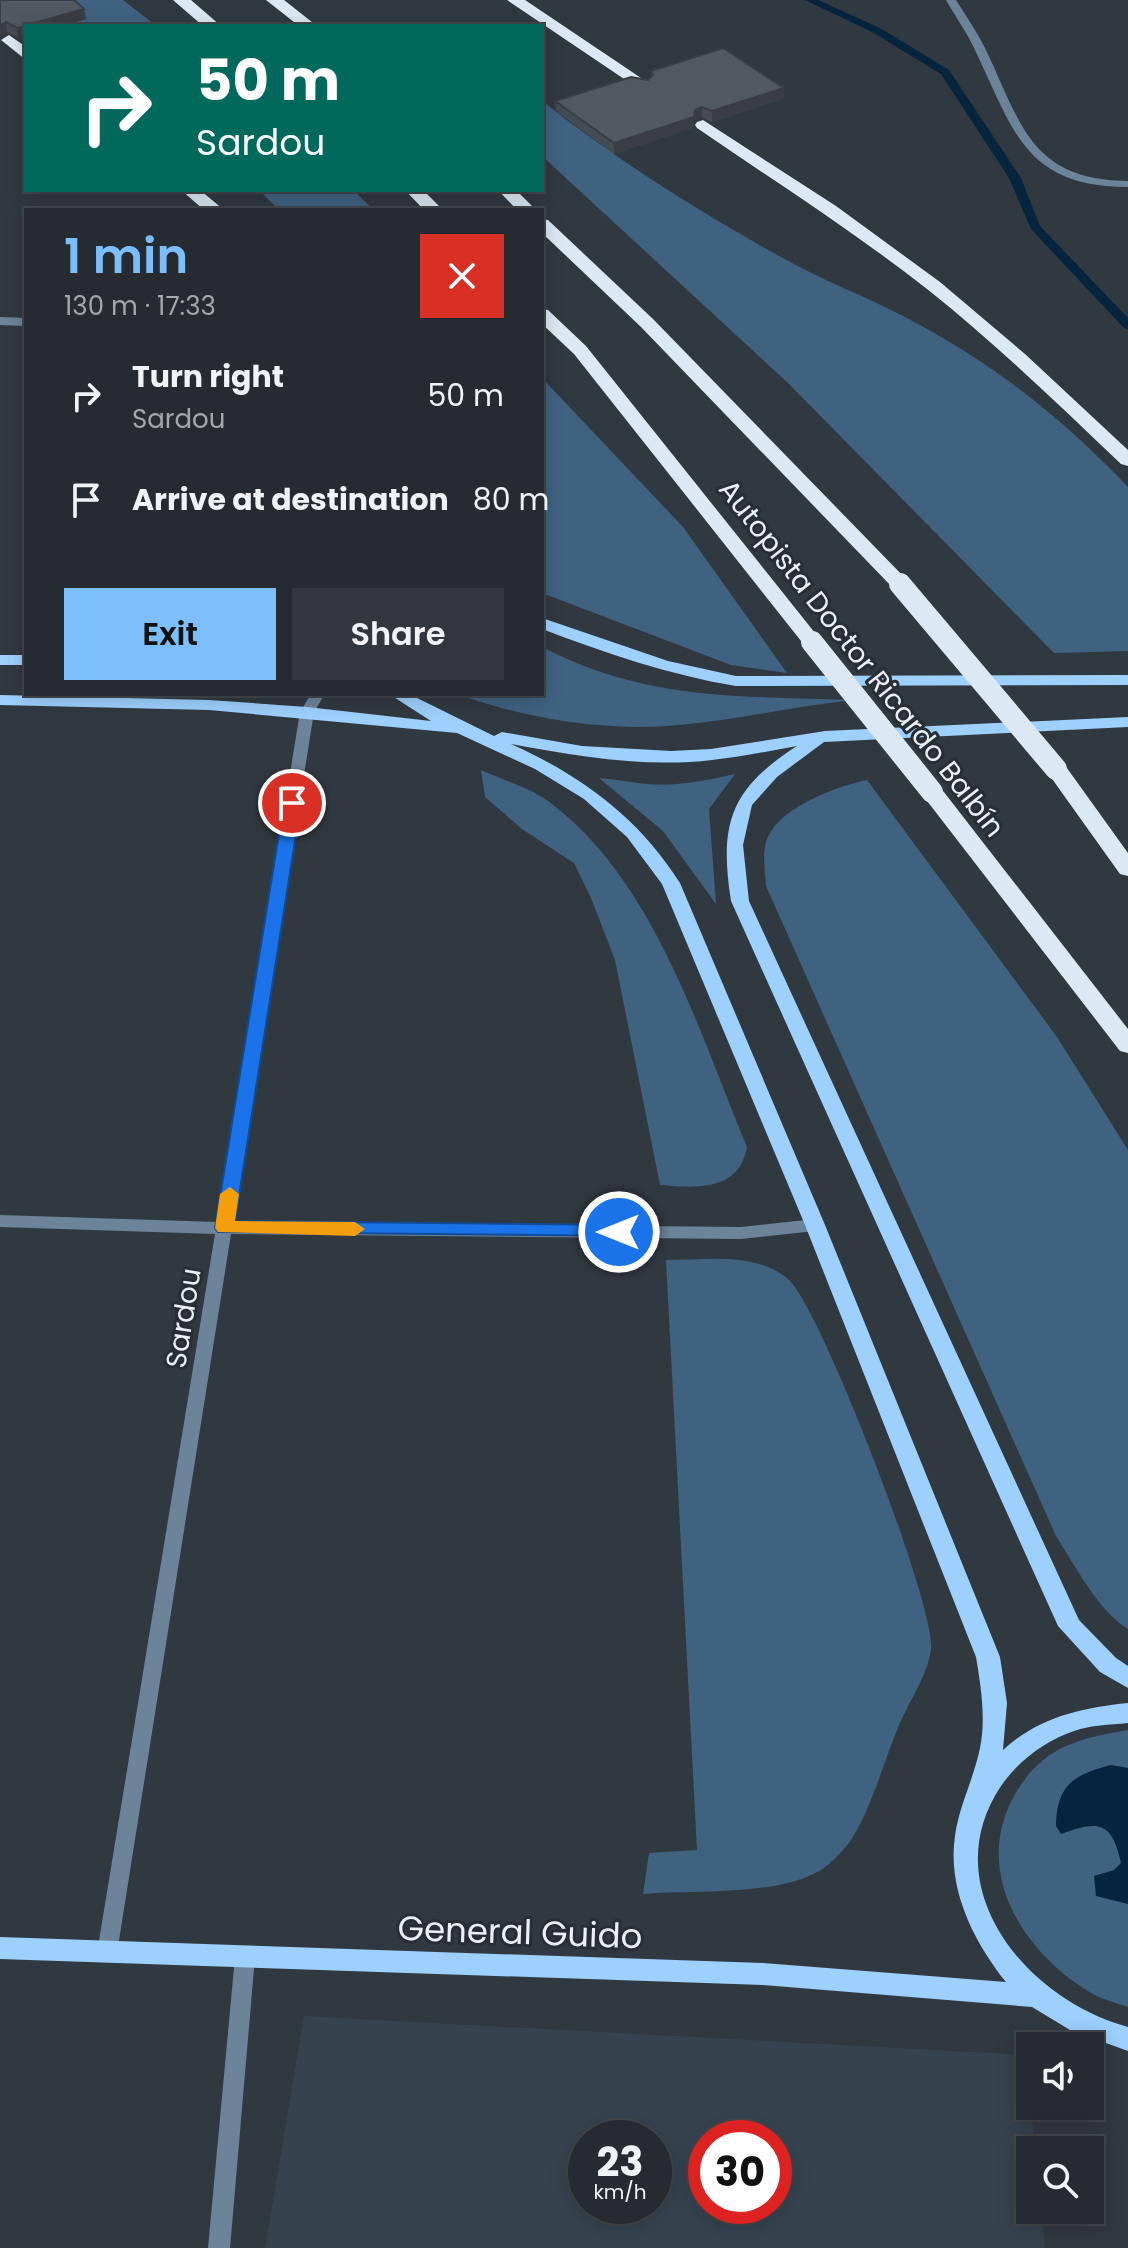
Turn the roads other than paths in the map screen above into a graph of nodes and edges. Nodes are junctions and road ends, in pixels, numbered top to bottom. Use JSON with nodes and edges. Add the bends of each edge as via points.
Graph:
{"nodes":[{"id":1,"x":181,"y":0,"type":"edge"},
{"id":2,"x":274,"y":0,"type":"edge"},
{"id":3,"x":515,"y":0,"type":"edge"},
{"id":4,"x":951,"y":0,"type":"edge"},
{"id":5,"x":211,"y":24,"type":"edge"},
{"id":6,"x":306,"y":24,"type":"edge"},
{"id":7,"x":9,"y":40,"type":"edge"},
{"id":8,"x":24,"y":53,"type":"edge"},
{"id":9,"x":642,"y":84,"type":"edge"},
{"id":10,"x":703,"y":125,"type":"dead end"},
{"id":11,"x":1128,"y":184,"type":"edge"},
{"id":12,"x":192,"y":192,"type":"edge"},
{"id":13,"x":415,"y":192,"type":"edge"},
{"id":14,"x":508,"y":192,"type":"edge"},
{"id":15,"x":212,"y":208,"type":"edge"},
{"id":16,"x":432,"y":208,"type":"edge"},
{"id":17,"x":525,"y":208,"type":"edge"},
{"id":18,"x":544,"y":226,"type":"edge"},
{"id":19,"x":544,"y":316,"type":"edge"},
{"id":20,"x":0,"y":321,"type":"edge"},
{"id":21,"x":24,"y":322,"type":"edge"},
{"id":22,"x":1128,"y":460,"type":"edge"},
{"id":23,"x":544,"y":624,"type":"edge"},
{"id":24,"x":0,"y":660,"type":"edge"},
{"id":25,"x":24,"y":660,"type":"edge"},
{"id":26,"x":1128,"y":680,"type":"edge"},
{"id":27,"x":317,"y":696,"type":"edge"},
{"id":28,"x":402,"y":696,"type":"edge"},
{"id":29,"x":210,"y":699,"type":"edge"},
{"id":30,"x":0,"y":700,"type":"edge"},
{"id":31,"x":307,"y":712,"type":"junction"},
{"id":32,"x":1128,"y":722,"type":"edge"},
{"id":33,"x":467,"y":731,"type":"junction"},
{"id":34,"x":825,"y":736,"type":"junction"},
{"id":35,"x":1128,"y":869,"type":"edge"},
{"id":36,"x":1128,"y":1045,"type":"edge"},
{"id":37,"x":0,"y":1221,"type":"edge"},
{"id":38,"x":815,"y":1225,"type":"junction"},
{"id":39,"x":224,"y":1228,"type":"junction"},
{"id":40,"x":1128,"y":1678,"type":"edge"},
{"id":41,"x":1128,"y":1713,"type":"edge"},
{"id":42,"x":973,"y":1812,"type":"junction"},
{"id":43,"x":0,"y":1948,"type":"edge"},
{"id":44,"x":107,"y":1953,"type":"junction"},
{"id":45,"x":245,"y":1957,"type":"junction"},
{"id":46,"x":1036,"y":1996,"type":"junction"},
{"id":47,"x":1128,"y":2039,"type":"edge"},
{"id":48,"x":219,"y":2248,"type":"edge"}],
"edges":[{"from":1,"to":5,"type":"highway"},
{"from":2,"to":6,"type":"highway"},
{"from":3,"to":9,"type":"highway"},
{"from":4,"to":11,"type":"street","via":[[1030,145],[1055,170],[1079,180]]},
{"from":7,"to":8,"type":"highway"},
{"from":10,"to":22,"type":"highway","via":[[963,309]]},
{"from":12,"to":15,"type":"highway"},
{"from":13,"to":16,"type":"highway"},
{"from":14,"to":17,"type":"highway"},
{"from":18,"to":35,"type":"highway","name":"Autopista Doctor Ricardo Balbín","bridge":true,"via":[[647,323],[900,584],[1056,769]]},
{"from":19,"to":36,"type":"highway","name":"Autopista Doctor Ricardo Balbín","bridge":true,"via":[[580,350]]},
{"from":20,"to":21,"type":"street"},
{"from":23,"to":26,"type":"main road","via":[[646,662],[736,681]]},
{"from":24,"to":25,"type":"main road"},
{"from":27,"to":31,"type":"street","name":"Sardou"},
{"from":28,"to":33,"type":"main road"},
{"from":29,"to":30,"type":"main road"},
{"from":29,"to":31,"type":"main road"},
{"from":31,"to":33,"type":"main road"},
{"from":31,"to":39,"type":"street","name":"Sardou"},
{"from":32,"to":34,"type":"main road"},
{"from":33,"to":34,"type":"main road","via":[[582,751],[671,757]]},
{"from":33,"to":38,"type":"main road","via":[[589,792],[656,859],[671,883]]},
{"from":34,"to":40,"type":"main road","via":[[751,790],[736,821],[732,860],[740,901],[1070,1626]]},
{"from":37,"to":39,"type":"street"},
{"from":38,"to":39,"type":"street","via":[[741,1233]]},
{"from":38,"to":42,"type":"main road","via":[[988,1657],[995,1703],[992,1747]]},
{"from":39,"to":44,"type":"street","name":"Sardou"},
{"from":41,"to":42,"type":"main road","via":[[1085,1717],[1036,1737],[998,1770]]},
{"from":42,"to":46,"type":"main road","via":[[966,1859],[974,1907],[998,1954]]},
{"from":43,"to":44,"type":"main road","name":"General Guido"},
{"from":44,"to":45,"type":"main road","name":"General Guido"},
{"from":45,"to":46,"type":"main road","name":"General Guido","via":[[763,1974]]},
{"from":45,"to":48,"type":"street"},
{"from":46,"to":47,"type":"main road","via":[[1096,2031]]}]}
